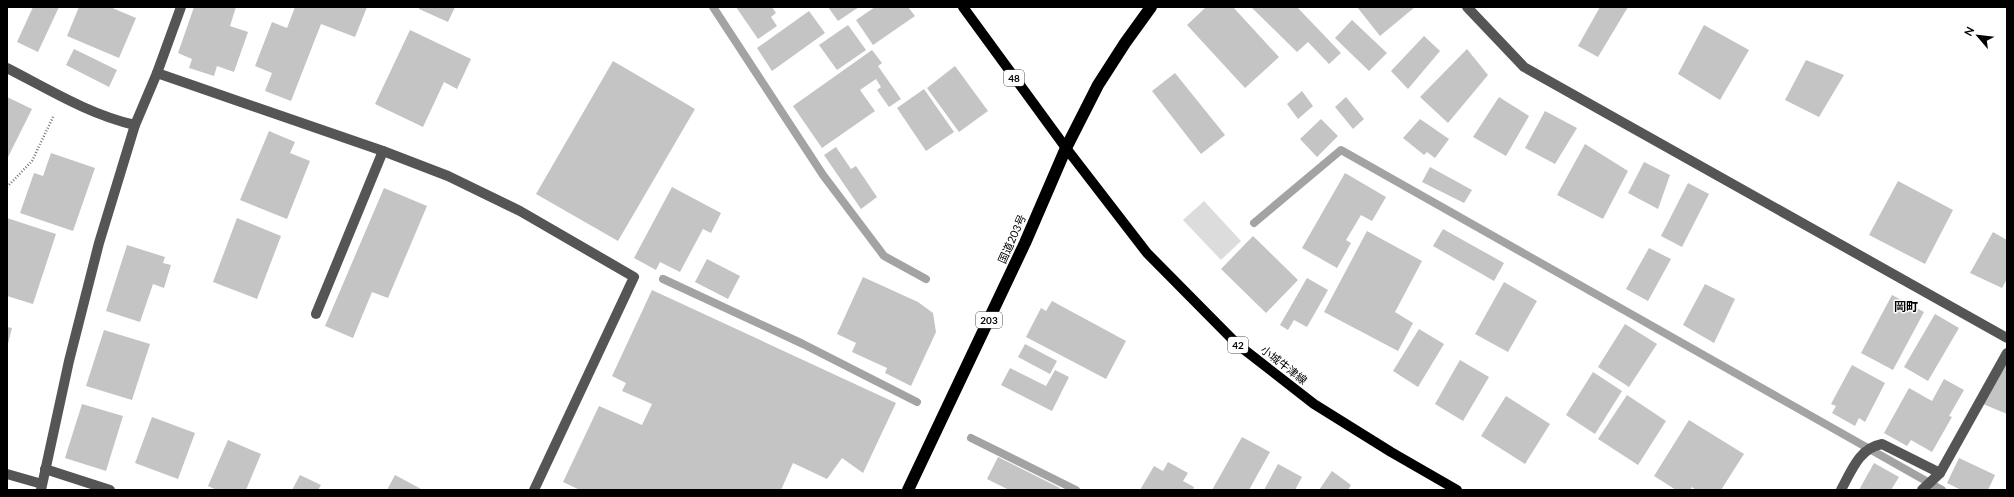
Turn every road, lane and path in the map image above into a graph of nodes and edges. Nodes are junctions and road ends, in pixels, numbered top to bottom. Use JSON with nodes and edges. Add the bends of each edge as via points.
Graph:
{"nodes":[{"id":1,"x":181,"y":7,"type":"edge"},
{"id":2,"x":963,"y":7,"type":"edge"},
{"id":3,"x":1151,"y":7,"type":"edge"},
{"id":4,"x":1468,"y":7,"type":"edge"},
{"id":5,"x":7,"y":68,"type":"edge"},
{"id":6,"x":157,"y":73,"type":"junction"},
{"id":7,"x":62,"y":97,"type":"junction"},
{"id":8,"x":135,"y":125,"type":"junction"},
{"id":9,"x":1066,"y":148,"type":"junction"},
{"id":10,"x":383,"y":151,"type":"junction"},
{"id":11,"x":7,"y":187,"type":"edge"},
{"id":12,"x":316,"y":314,"type":"dead end"},
{"id":13,"x":2007,"y":338,"type":"edge"},
{"id":14,"x":2007,"y":353,"type":"edge"},
{"id":15,"x":45,"y":469,"type":"junction"},
{"id":16,"x":1940,"y":473,"type":"junction"},
{"id":17,"x":7,"y":474,"type":"edge"},
{"id":18,"x":42,"y":487,"type":"edge"},
{"id":19,"x":1923,"y":488,"type":"edge"},
{"id":20,"x":538,"y":489,"type":"edge"},
{"id":21,"x":110,"y":490,"type":"edge"},
{"id":22,"x":908,"y":490,"type":"edge"},
{"id":23,"x":1457,"y":490,"type":"edge"},
{"id":24,"x":1841,"y":490,"type":"edge"}],
"edges":[{"from":1,"to":6,"type":"street"},
{"from":2,"to":9,"type":"main road","number":"48"},
{"from":3,"to":9,"type":"highway","name":"国道203号","number":"203","via":[[1098,85]]},
{"from":4,"to":13,"type":"street","via":[[1524,67]]},
{"from":5,"to":7,"type":"street"},
{"from":6,"to":8,"type":"street"},
{"from":6,"to":10,"type":"street"},
{"from":7,"to":8,"type":"street","via":[[116,121]]},
{"from":7,"to":11,"type":"path","via":[[32,161]]},
{"from":8,"to":15,"type":"street","via":[[99,243]]},
{"from":9,"to":22,"type":"highway","name":"国道203号","number":"203","via":[[1025,243]]},
{"from":9,"to":23,"type":"main road","name":"小城牛津線","number":"42","via":[[1147,253],[1237,344],[1314,404]]},
{"from":10,"to":12,"type":"street"},
{"from":10,"to":20,"type":"street","via":[[448,176],[520,211],[634,277]]},
{"from":14,"to":16,"type":"street"},
{"from":15,"to":18,"type":"street"},
{"from":15,"to":21,"type":"street"},
{"from":16,"to":19,"type":"street"},
{"from":16,"to":24,"type":"street","via":[[1882,444],[1872,446],[1860,456]]},
{"from":17,"to":18,"type":"street"}]}
